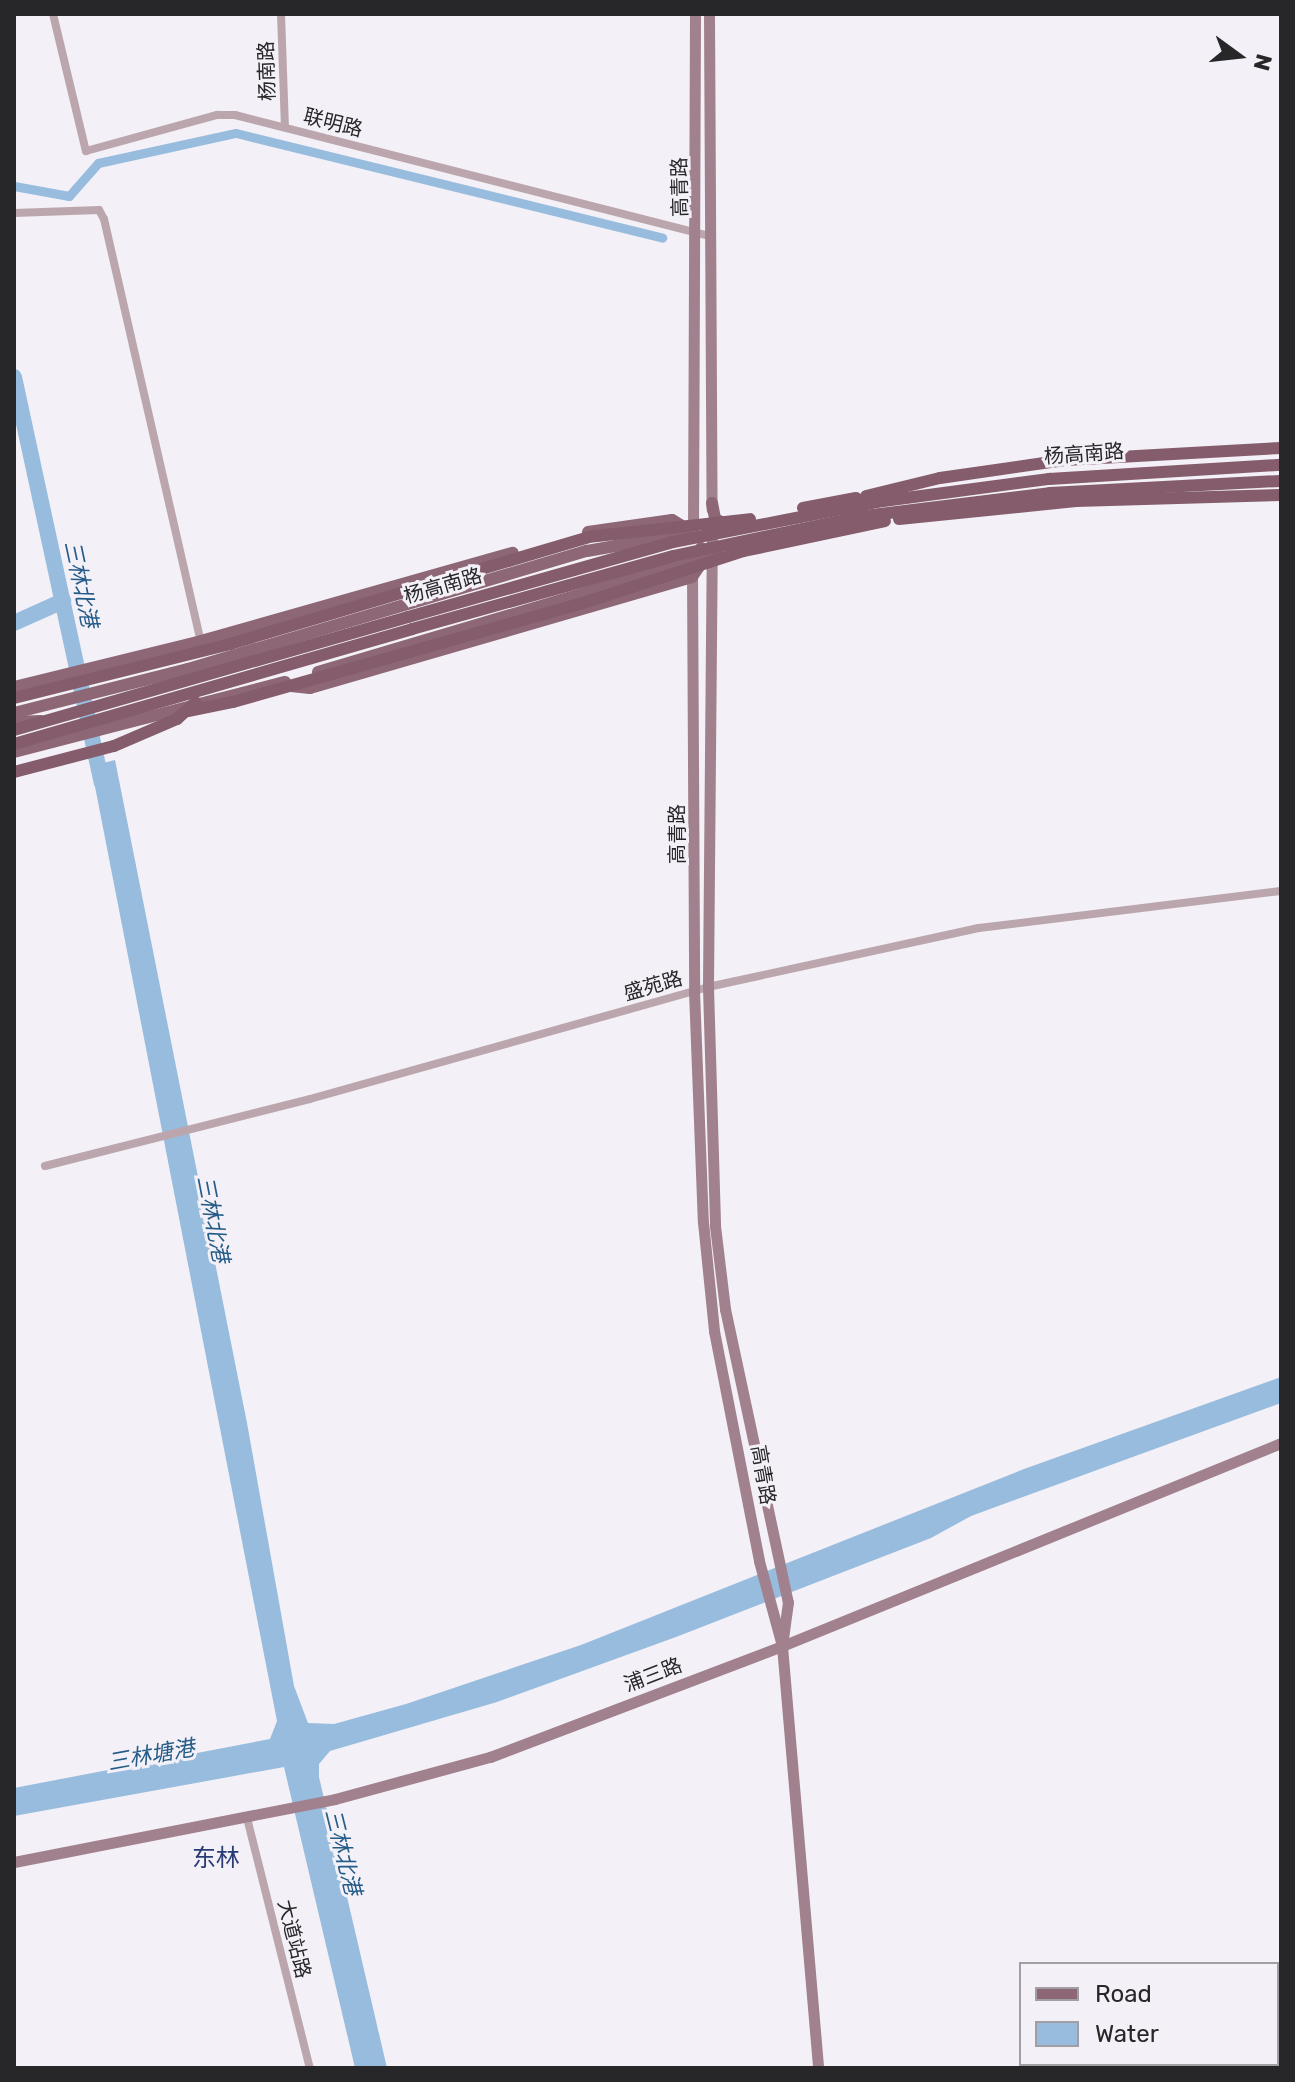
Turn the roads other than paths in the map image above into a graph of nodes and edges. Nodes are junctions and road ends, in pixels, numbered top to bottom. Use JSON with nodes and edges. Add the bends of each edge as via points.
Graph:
{"nodes":[{"id":1,"x":53,"y":14,"type":"edge"},
{"id":2,"x":281,"y":14,"type":"edge"},
{"id":3,"x":695,"y":14,"type":"edge"},
{"id":4,"x":709,"y":14,"type":"edge"},
{"id":5,"x":285,"y":127,"type":"junction"},
{"id":6,"x":14,"y":213,"type":"edge"},
{"id":7,"x":704,"y":235,"type":"junction"},
{"id":8,"x":1281,"y":448,"type":"edge"},
{"id":9,"x":1281,"y":464,"type":"edge"},
{"id":10,"x":1281,"y":483,"type":"edge"},
{"id":11,"x":1281,"y":495,"type":"edge"},
{"id":12,"x":866,"y":496,"type":"junction"},
{"id":13,"x":907,"y":498,"type":"junction"},
{"id":14,"x":946,"y":505,"type":"junction"},
{"id":15,"x":712,"y":509,"type":"junction"},
{"id":16,"x":814,"y":510,"type":"junction"},
{"id":17,"x":899,"y":519,"type":"junction"},
{"id":18,"x":735,"y":525,"type":"junction"},
{"id":19,"x":710,"y":531,"type":"junction"},
{"id":20,"x":693,"y":533,"type":"junction"},
{"id":21,"x":711,"y":549,"type":"junction"},
{"id":22,"x":692,"y":561,"type":"junction"},
{"id":23,"x":692,"y":577,"type":"junction"},
{"id":24,"x":410,"y":623,"type":"junction"},
{"id":25,"x":201,"y":641,"type":"junction"},
{"id":26,"x":129,"y":658,"type":"junction"},
{"id":27,"x":176,"y":659,"type":"junction"},
{"id":28,"x":160,"y":664,"type":"junction"},
{"id":29,"x":190,"y":674,"type":"junction"},
{"id":30,"x":237,"y":683,"type":"junction"},
{"id":31,"x":275,"y":685,"type":"junction"},
{"id":32,"x":260,"y":686,"type":"junction"},
{"id":33,"x":14,"y":687,"type":"edge"},
{"id":34,"x":14,"y":698,"type":"edge"},
{"id":35,"x":108,"y":709,"type":"junction"},
{"id":36,"x":187,"y":711,"type":"junction"},
{"id":37,"x":14,"y":713,"type":"edge"},
{"id":38,"x":68,"y":720,"type":"junction"},
{"id":39,"x":44,"y":721,"type":"junction"},
{"id":40,"x":14,"y":722,"type":"edge"},
{"id":41,"x":14,"y":730,"type":"edge"},
{"id":42,"x":14,"y":744,"type":"edge"},
{"id":43,"x":14,"y":755,"type":"edge"},
{"id":44,"x":14,"y":772,"type":"edge"},
{"id":45,"x":1281,"y":891,"type":"edge"},
{"id":46,"x":708,"y":987,"type":"junction"},
{"id":47,"x":694,"y":991,"type":"junction"},
{"id":48,"x":45,"y":1166,"type":"dead end"},
{"id":49,"x":1281,"y":1443,"type":"edge"},
{"id":50,"x":782,"y":1646,"type":"junction"},
{"id":51,"x":247,"y":1818,"type":"junction"},
{"id":52,"x":14,"y":1862,"type":"edge"},
{"id":53,"x":310,"y":2068,"type":"edge"},
{"id":54,"x":818,"y":2068,"type":"edge"}],
"edges":[{"from":1,"to":5,"type":"street","name":"联明路","via":[[86,151],[217,115]]},
{"from":2,"to":5,"type":"street","name":"杨南路"},
{"from":3,"to":7,"type":"main road","name":"高青路"},
{"from":4,"to":7,"type":"main road","name":"高青路"},
{"from":5,"to":7,"type":"street","name":"联明路"},
{"from":6,"to":25,"type":"street","via":[[99,210],[104,219]]},
{"from":7,"to":15,"type":"main road","name":"高青路"},
{"from":7,"to":20,"type":"main road","name":"高青路"},
{"from":8,"to":12,"type":"highway","via":[[1065,460],[940,478]]},
{"from":9,"to":13,"type":"highway","name":"杨高南路","bridge":true,"via":[[1049,479]]},
{"from":9,"to":16,"type":"main road","name":"杨高南路","via":[[1051,476]]},
{"from":10,"to":14,"type":"highway","name":"杨高南路","bridge":true},
{"from":10,"to":21,"type":"main road","name":"杨高南路","via":[[968,505]]},
{"from":11,"to":17,"type":"highway","via":[[1076,501]]},
{"from":12,"to":13,"type":"highway","name":"杨高南路","bridge":true},
{"from":12,"to":27,"type":"highway","name":"杨高南路","bridge":true,"via":[[747,520],[588,537]]},
{"from":13,"to":24,"type":"highway","name":"杨高南路","bridge":true,"via":[[673,542]]},
{"from":14,"to":17,"type":"highway","name":"杨高南路","bridge":true},
{"from":14,"to":24,"type":"highway","name":"杨高南路","bridge":true,"via":[[673,556]]},
{"from":15,"to":18,"type":"main road","via":[[718,522]]},
{"from":15,"to":19,"type":"main road"},
{"from":16,"to":18,"type":"main road","name":"杨高南路"},
{"from":16,"to":19,"type":"main road","name":"杨高南路"},
{"from":17,"to":36,"type":"highway","name":"杨高南路","bridge":true,"via":[[744,551],[589,601]]},
{"from":18,"to":19,"type":"main road","name":"杨高南路"},
{"from":19,"to":20,"type":"main road","name":"杨高南路"},
{"from":19,"to":21,"type":"main road","name":"高青路"},
{"from":19,"to":22,"type":"main road"},
{"from":19,"to":23,"type":"main road"},
{"from":20,"to":22,"type":"main road","name":"高青路"},
{"from":20,"to":25,"type":"main road","name":"杨高南路","via":[[672,520],[592,531]]},
{"from":20,"to":29,"type":"main road","name":"杨高南路","via":[[587,551]]},
{"from":21,"to":23,"type":"main road"},
{"from":21,"to":46,"type":"main road","name":"高青路"},
{"from":22,"to":23,"type":"main road","name":"高青路"},
{"from":22,"to":31,"type":"main road","name":"杨高南路"},
{"from":23,"to":31,"type":"main road","via":[[310,688]]},
{"from":23,"to":47,"type":"main road","name":"高青路"},
{"from":24,"to":29,"type":"highway","name":"杨高南路"},
{"from":24,"to":30,"type":"highway","name":"杨高南路"},
{"from":25,"to":26,"type":"main road","name":"杨高南路"},
{"from":26,"to":27,"type":"main road","name":"杨高南路"},
{"from":26,"to":33,"type":"main road"},
{"from":27,"to":28,"type":"highway","name":"杨高南路"},
{"from":28,"to":29,"type":"main road","name":"杨高南路"},
{"from":28,"to":34,"type":"highway"},
{"from":29,"to":35,"type":"highway","name":"杨高南路"},
{"from":29,"to":35,"type":"main road","name":"杨高南路","via":[[156,678]]},
{"from":30,"to":32,"type":"main road","name":"杨高南路"},
{"from":30,"to":35,"type":"highway","name":"杨高南路"},
{"from":31,"to":32,"type":"main road","name":"杨高南路"},
{"from":32,"to":36,"type":"main road","name":"杨高南路"},
{"from":35,"to":36,"type":"main road","name":"杨高南路"},
{"from":35,"to":38,"type":"highway","name":"杨高南路"},
{"from":35,"to":38,"type":"main road","name":"杨高南路"},
{"from":36,"to":44,"type":"highway","via":[[114,746]]},
{"from":37,"to":38,"type":"main road","name":"杨高南路"},
{"from":38,"to":39,"type":"highway","name":"杨高南路"},
{"from":38,"to":42,"type":"highway","name":"杨高南路"},
{"from":38,"to":43,"type":"main road","name":"杨高南路"},
{"from":39,"to":40,"type":"main road","name":"杨高南路"},
{"from":39,"to":41,"type":"highway","name":"杨高南路"},
{"from":45,"to":46,"type":"street","name":"盛苑路","via":[[979,928]]},
{"from":46,"to":47,"type":"street","name":"盛苑路"},
{"from":46,"to":50,"type":"main road","name":"高青路","via":[[721,1286],[788,1602]]},
{"from":47,"to":48,"type":"street","name":"盛苑路"},
{"from":47,"to":50,"type":"main road","name":"高青路","via":[[699,1166],[714,1331],[769,1610]]},
{"from":49,"to":50,"type":"main road","name":"浦三路"},
{"from":50,"to":51,"type":"main road","name":"浦三路","via":[[490,1757]]},
{"from":50,"to":54,"type":"main road","name":"高青路"},
{"from":51,"to":52,"type":"main road","name":"浦三路"},
{"from":51,"to":53,"type":"street","name":"大道站路"}]}
